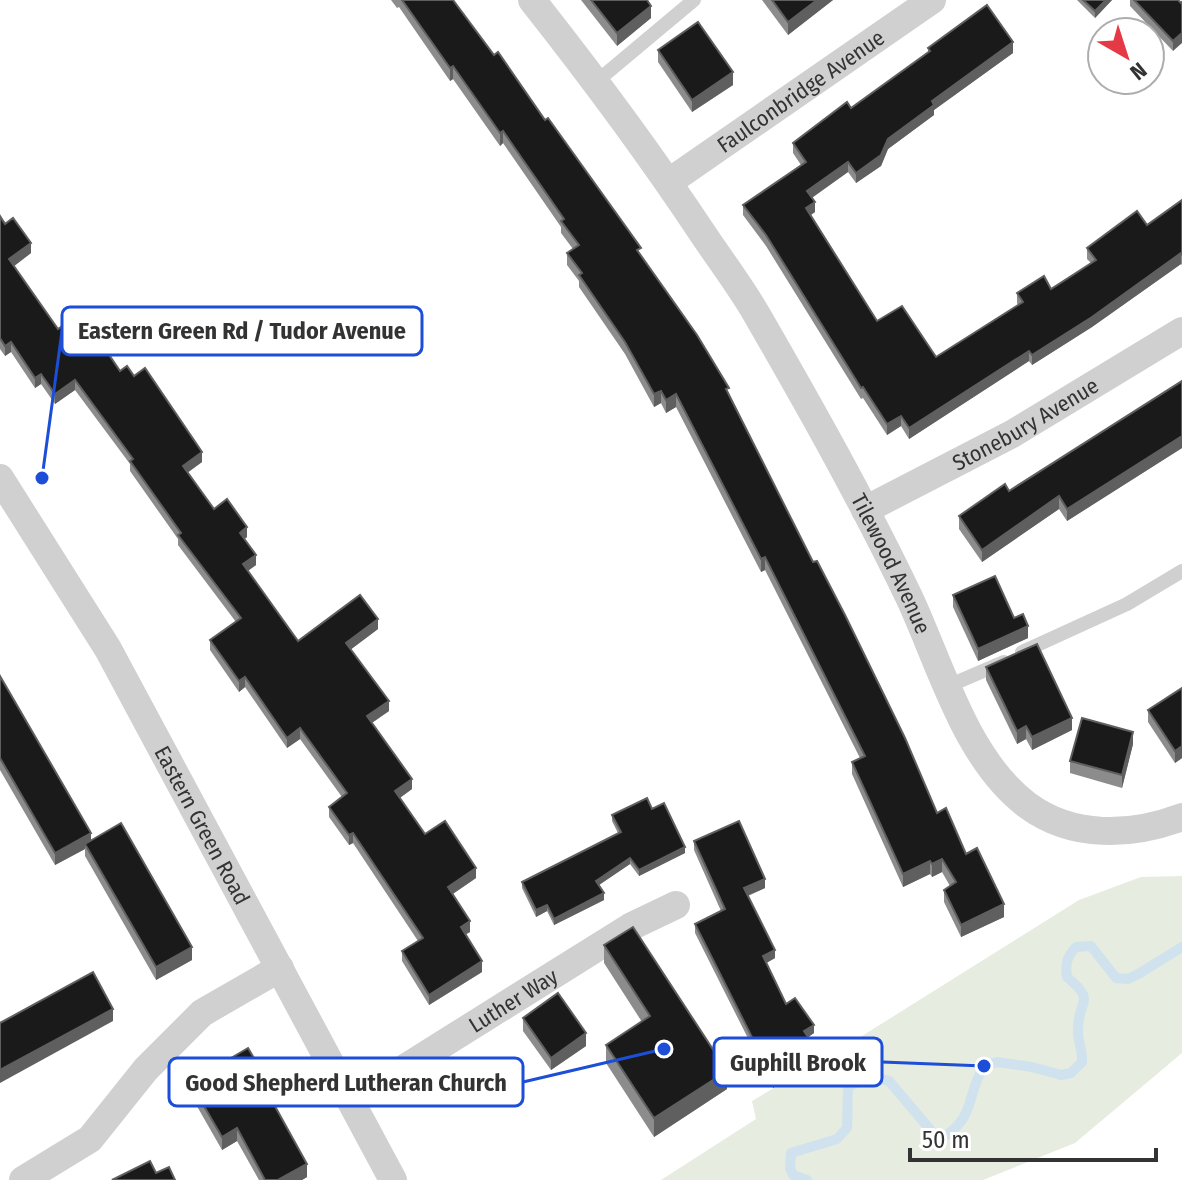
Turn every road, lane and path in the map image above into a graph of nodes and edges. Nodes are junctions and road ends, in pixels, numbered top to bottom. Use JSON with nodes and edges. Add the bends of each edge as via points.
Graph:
{"nodes":[{"id":1,"x":532,"y":0,"type":"edge"},
{"id":2,"x":694,"y":0,"type":"edge"},
{"id":3,"x":932,"y":0,"type":"edge"},
{"id":4,"x":596,"y":82,"type":"junction"},
{"id":5,"x":669,"y":182,"type":"junction"},
{"id":6,"x":1182,"y":331,"type":"edge"},
{"id":7,"x":0,"y":478,"type":"edge"},
{"id":8,"x":865,"y":510,"type":"junction"},
{"id":9,"x":1182,"y":571,"type":"edge"},
{"id":10,"x":948,"y":686,"type":"junction"},
{"id":11,"x":1182,"y":817,"type":"edge"},
{"id":12,"x":676,"y":905,"type":"dead end"},
{"id":13,"x":280,"y":968,"type":"junction"},
{"id":14,"x":352,"y":1101,"type":"junction"},
{"id":15,"x":23,"y":1180,"type":"edge"},
{"id":16,"x":393,"y":1180,"type":"edge"}],
"edges":[{"from":1,"to":4,"type":"street","name":"Tilewood Avenue"},
{"from":2,"to":4,"type":"lane"},
{"from":3,"to":5,"type":"street","name":"Faulconbridge Avenue"},
{"from":4,"to":5,"type":"street","name":"Tilewood Avenue"},
{"from":5,"to":8,"type":"street","name":"Tilewood Avenue","via":[[755,312]]},
{"from":6,"to":8,"type":"street","name":"Stonebury Avenue","via":[[1012,434]]},
{"from":7,"to":13,"type":"street","name":"Eastern Green Road","via":[[108,649]]},
{"from":8,"to":10,"type":"street","name":"Tilewood Avenue"},
{"from":9,"to":10,"type":"lane","via":[[1127,604]]},
{"from":10,"to":11,"type":"street","name":"Tilewood Avenue","via":[[976,747],[1000,779],[1027,805],[1057,823],[1097,832],[1134,831]]},
{"from":12,"to":14,"type":"street","name":"Luther Way","via":[[630,927]]},
{"from":13,"to":14,"type":"street","name":"Eastern Green Road"},
{"from":13,"to":15,"type":"street","via":[[202,1013],[146,1069],[90,1139]]},
{"from":14,"to":16,"type":"street","name":"Eastern Green Road"}]}
